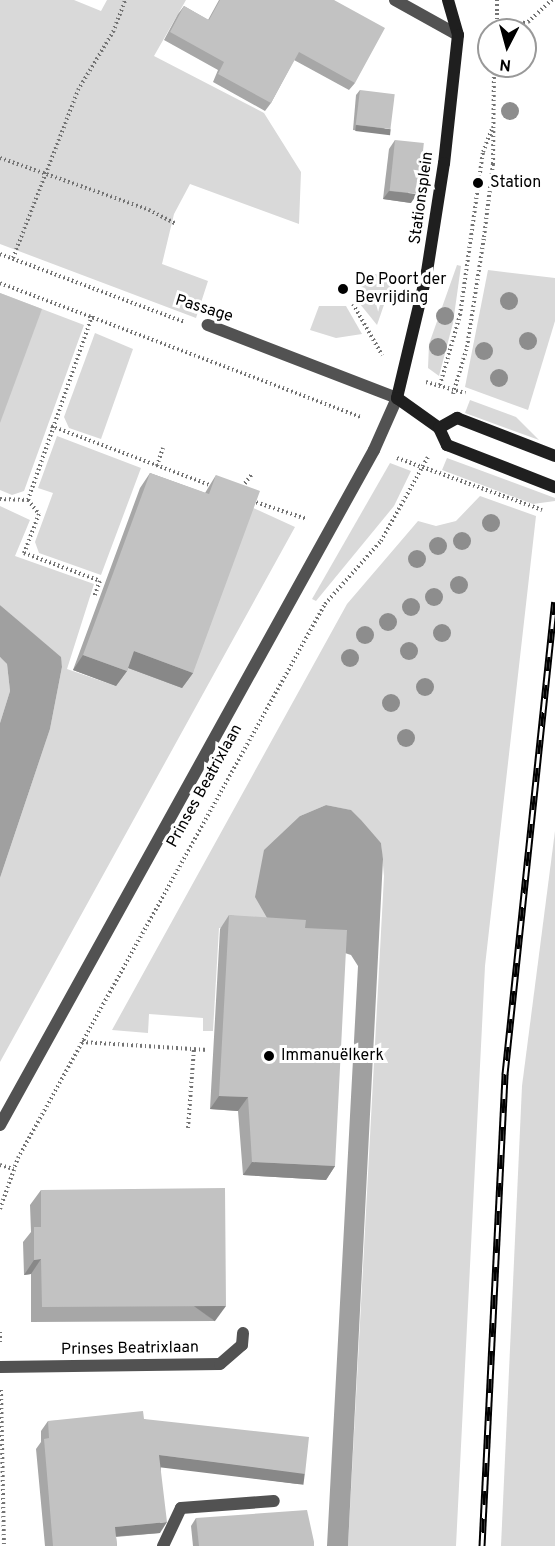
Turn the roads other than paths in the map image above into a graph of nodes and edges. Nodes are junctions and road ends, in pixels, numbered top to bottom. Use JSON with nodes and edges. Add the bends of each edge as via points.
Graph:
{"nodes":[{"id":1,"x":395,"y":0,"type":"edge"},
{"id":2,"x":448,"y":0,"type":"edge"},
{"id":3,"x":458,"y":35,"type":"junction"},
{"id":4,"x":208,"y":325,"type":"road end"},
{"id":5,"x":397,"y":398,"type":"junction"},
{"id":6,"x":439,"y":428,"type":"junction"},
{"id":7,"x":555,"y":456,"type":"edge"},
{"id":8,"x":555,"y":487,"type":"edge"},
{"id":9,"x":0,"y":1125,"type":"edge"},
{"id":10,"x":243,"y":1333,"type":"dead end"},
{"id":11,"x":0,"y":1367,"type":"edge"},
{"id":12,"x":274,"y":1501,"type":"dead end"},
{"id":13,"x":163,"y":1546,"type":"edge"}],
"edges":[{"from":1,"to":3,"type":"street"},
{"from":2,"to":3,"type":"street","name":"Stationsplein"},
{"from":3,"to":5,"type":"street","name":"Stationsplein","via":[[429,261]]},
{"from":4,"to":5,"type":"street","name":"Passage"},
{"from":5,"to":6,"type":"street"},
{"from":5,"to":9,"type":"street","name":"Prinses Beatrixlaan","via":[[374,450]]},
{"from":6,"to":7,"type":"street","via":[[457,418]]},
{"from":6,"to":8,"type":"street","via":[[447,445]]},
{"from":10,"to":11,"type":"street","name":"Prinses Beatrixlaan","via":[[242,1345],[220,1364]]},
{"from":12,"to":13,"type":"street","via":[[182,1508]]}]}
